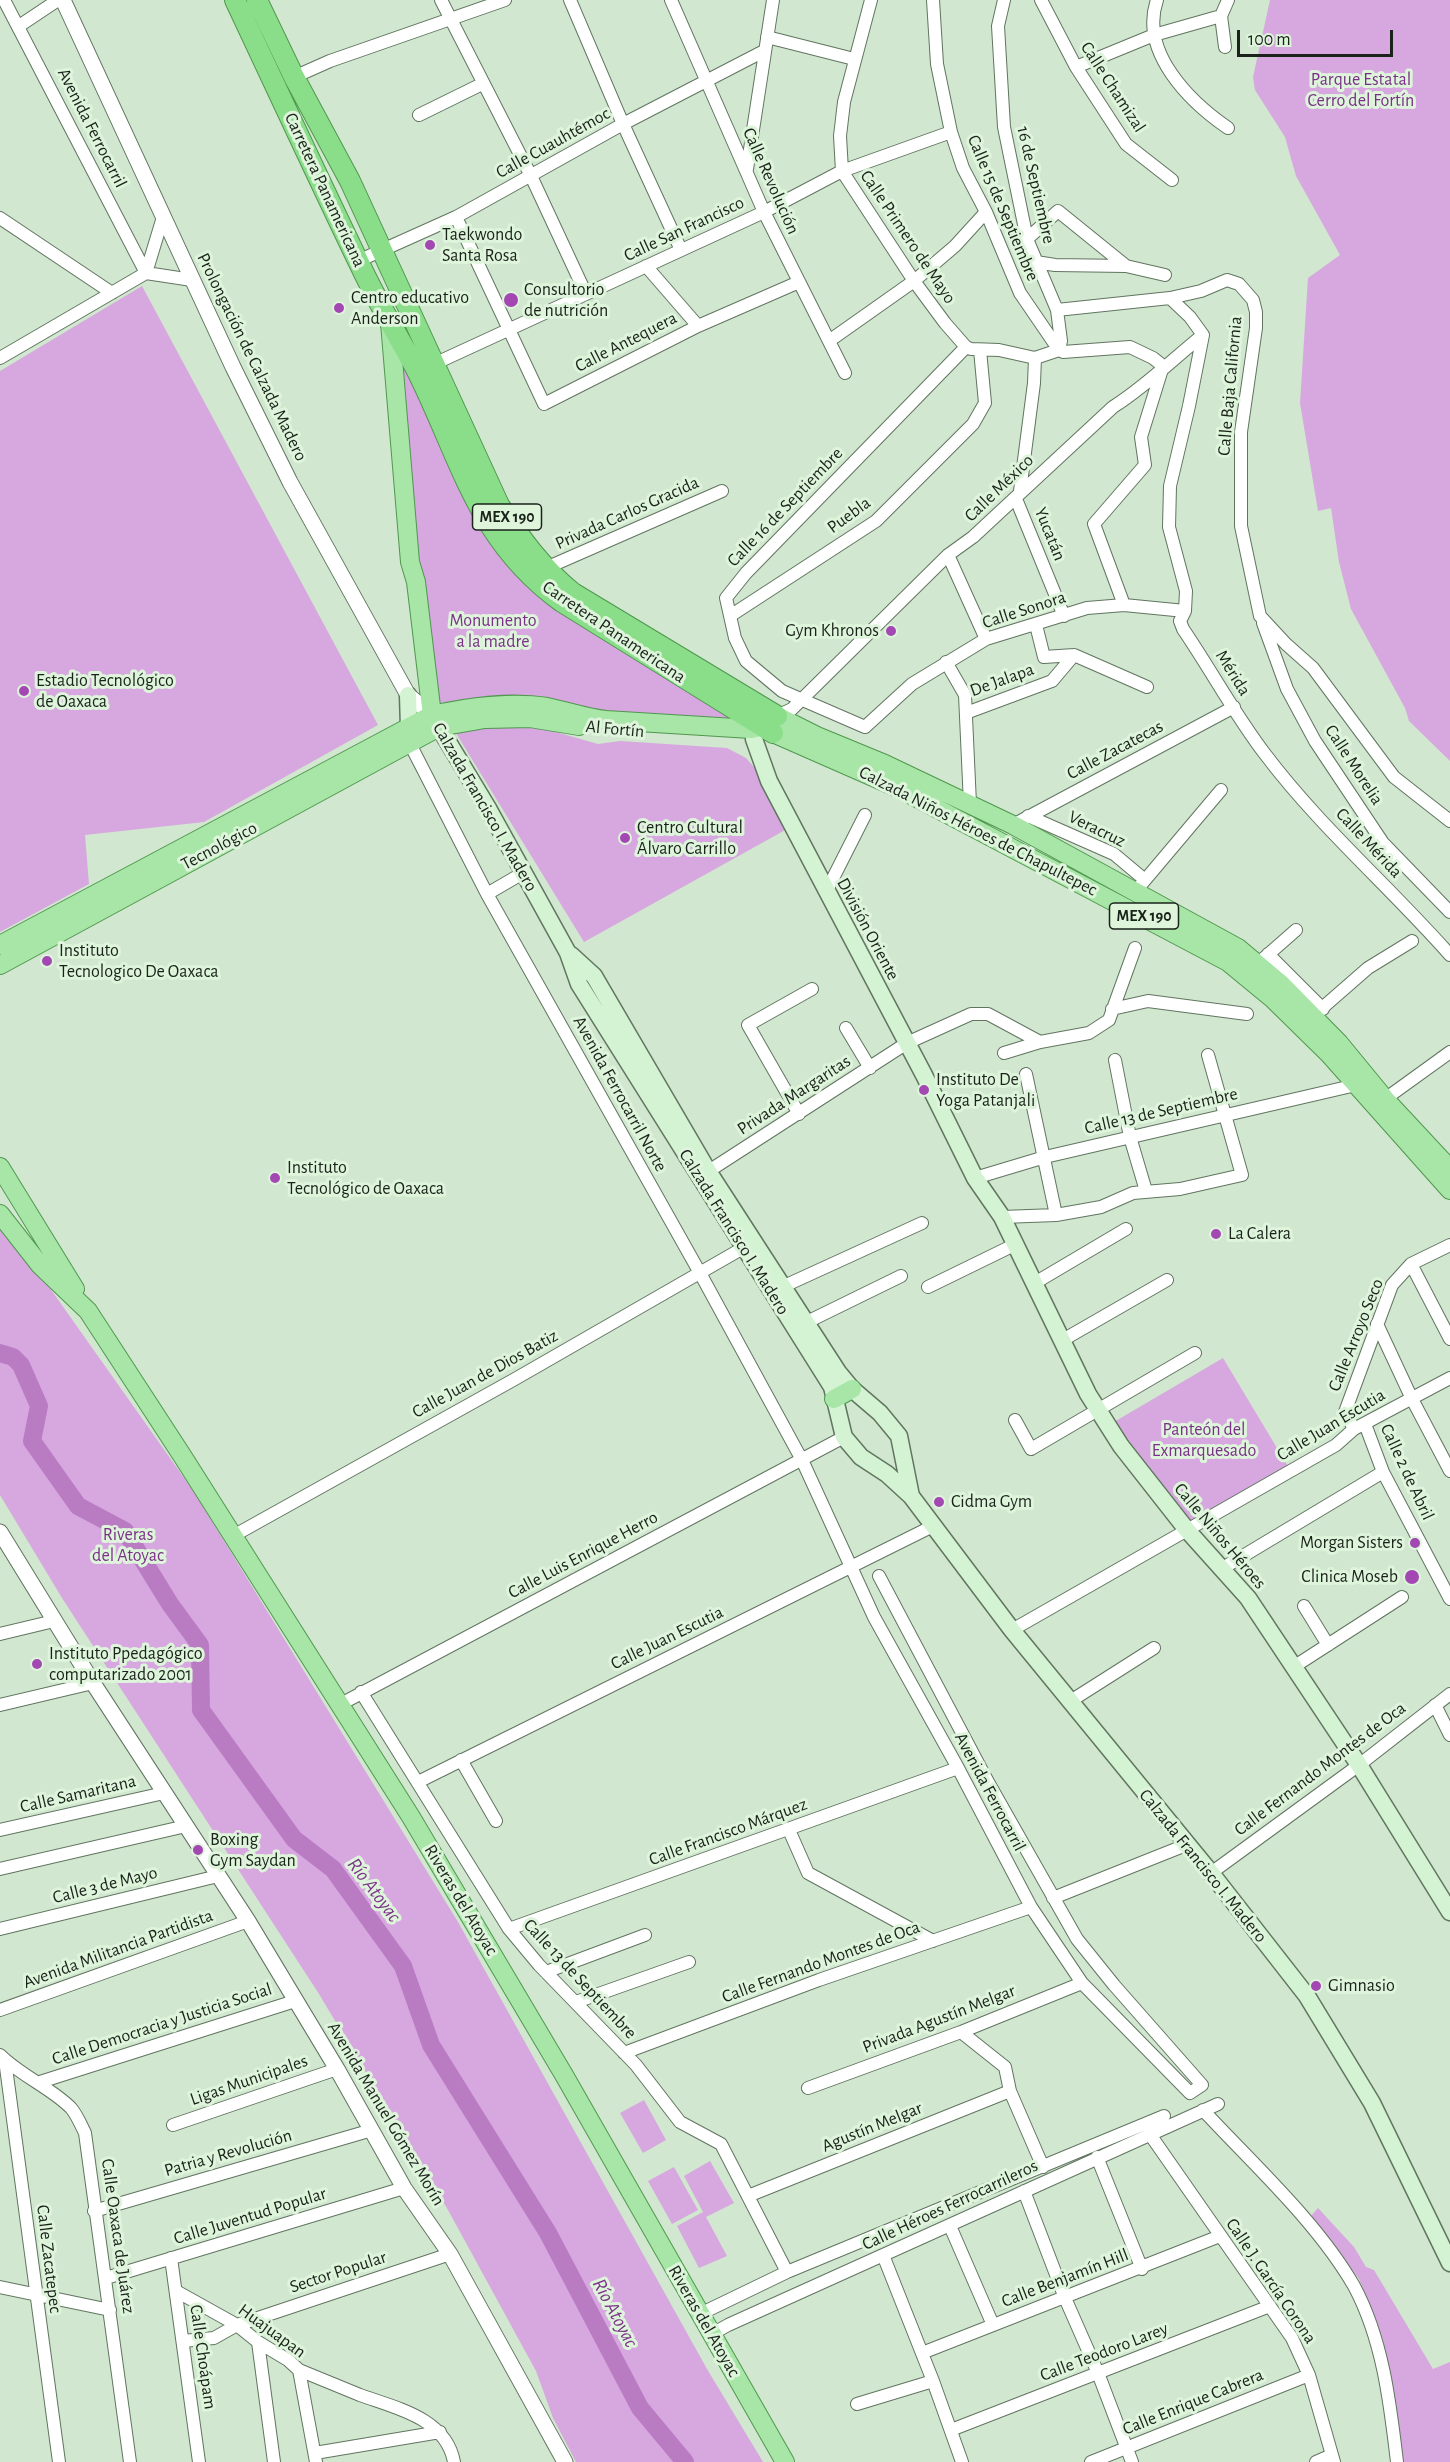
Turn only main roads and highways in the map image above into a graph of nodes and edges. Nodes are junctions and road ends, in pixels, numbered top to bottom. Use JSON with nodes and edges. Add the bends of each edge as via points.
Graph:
{"nodes":[{"id":1,"x":235,"y":0,"type":"edge"},
{"id":2,"x":257,"y":0,"type":"edge"},
{"id":3,"x":390,"y":322,"type":"junction"},
{"id":4,"x":408,"y":695,"type":"road end"},
{"id":5,"x":435,"y":721,"type":"junction"},
{"id":6,"x":771,"y":722,"type":"junction"},
{"id":7,"x":409,"y":736,"type":"junction"},
{"id":8,"x":57,"y":924,"type":"junction"},
{"id":9,"x":0,"y":945,"type":"edge"},
{"id":10,"x":0,"y":965,"type":"edge"},
{"id":11,"x":1447,"y":1160,"type":"edge"},
{"id":12,"x":0,"y":1167,"type":"edge"},
{"id":13,"x":975,"y":1178,"type":"joint"},
{"id":14,"x":1450,"y":1190,"type":"edge"},
{"id":15,"x":0,"y":1214,"type":"edge"},
{"id":16,"x":748,"y":1245,"type":"junction"},
{"id":17,"x":88,"y":1311,"type":"junction"},
{"id":18,"x":852,"y":1389,"type":"junction"},
{"id":19,"x":834,"y":1399,"type":"junction"},
{"id":20,"x":912,"y":1496,"type":"junction"},
{"id":21,"x":1450,"y":1912,"type":"edge"},
{"id":22,"x":1448,"y":2255,"type":"edge"},
{"id":23,"x":785,"y":2462,"type":"edge"}],
"edges":[{"from":1,"to":3,"type":"highway","name":"Carretera Panamericana","number":"MEX 190"},
{"from":2,"to":6,"type":"highway","name":"Carretera Panamericana","number":"MEX 190","via":[[350,181],[499,505],[522,541],[573,593],[738,693]]},
{"from":3,"to":5,"type":"main road","name":"Calzada Francisco I. Madero","number":"MEX 190","via":[[410,562]]},
{"from":3,"to":6,"type":"highway","name":"Carretera Panamericana","number":"MEX 190","via":[[416,370],[471,495],[507,550],[545,590]]},
{"from":4,"to":7,"type":"main road"},
{"from":5,"to":6,"type":"main road","name":"Al Fortín","number":"MEX 190","via":[[462,708],[515,704],[606,720]]},
{"from":5,"to":7,"type":"main road","name":"Tecnológico","number":"MEX 190"},
{"from":5,"to":16,"type":"main road","name":"Calzada Francisco I. Madero","via":[[568,953],[594,976]]},
{"from":6,"to":11,"type":"main road","name":"Calzada Niños Héroes de Chapultepec","number":"MEX 190","via":[[885,764],[970,804],[1020,820],[1263,960],[1282,985],[1318,1012],[1386,1099]]},
{"from":6,"to":13,"type":"main road","name":"División Oriente","via":[[769,781]]},
{"from":6,"to":14,"type":"main road","name":"Calzada Niños Héroes de Chapultepec","number":"MEX 190","via":[[1228,962],[1329,1054]]},
{"from":7,"to":8,"type":"main road","name":"Tecnológico","number":"MEX 190"},
{"from":8,"to":9,"type":"main road","name":"Tecnológico","number":"MEX 190"},
{"from":8,"to":10,"type":"main road","name":"Tecnológico","number":"MEX 190"},
{"from":12,"to":17,"type":"main road"},
{"from":13,"to":21,"type":"main road","name":"Calle Niños Héroes","via":[[1002,1217],[1061,1341],[1120,1446],[1248,1598]]},
{"from":15,"to":17,"type":"main road","name":"Riveras del Atoyac","via":[[40,1265]]},
{"from":16,"to":18,"type":"main road","name":"Calzada Francisco I. Madero"},
{"from":16,"to":19,"type":"main road","name":"Calzada Francisco I. Madero","via":[[832,1386]]},
{"from":17,"to":23,"type":"main road","name":"Riveras del Atoyac","via":[[411,1817]]},
{"from":18,"to":19,"type":"main road"},
{"from":18,"to":20,"type":"main road","name":"Calzada Francisco I. Madero","via":[[899,1436]]},
{"from":19,"to":20,"type":"main road","name":"Calzada Francisco I. Madero","via":[[844,1437],[861,1457]]},
{"from":20,"to":22,"type":"main road","name":"Calzada Francisco I. Madero","via":[[1012,1630],[1307,1996],[1372,2103]]}]}
